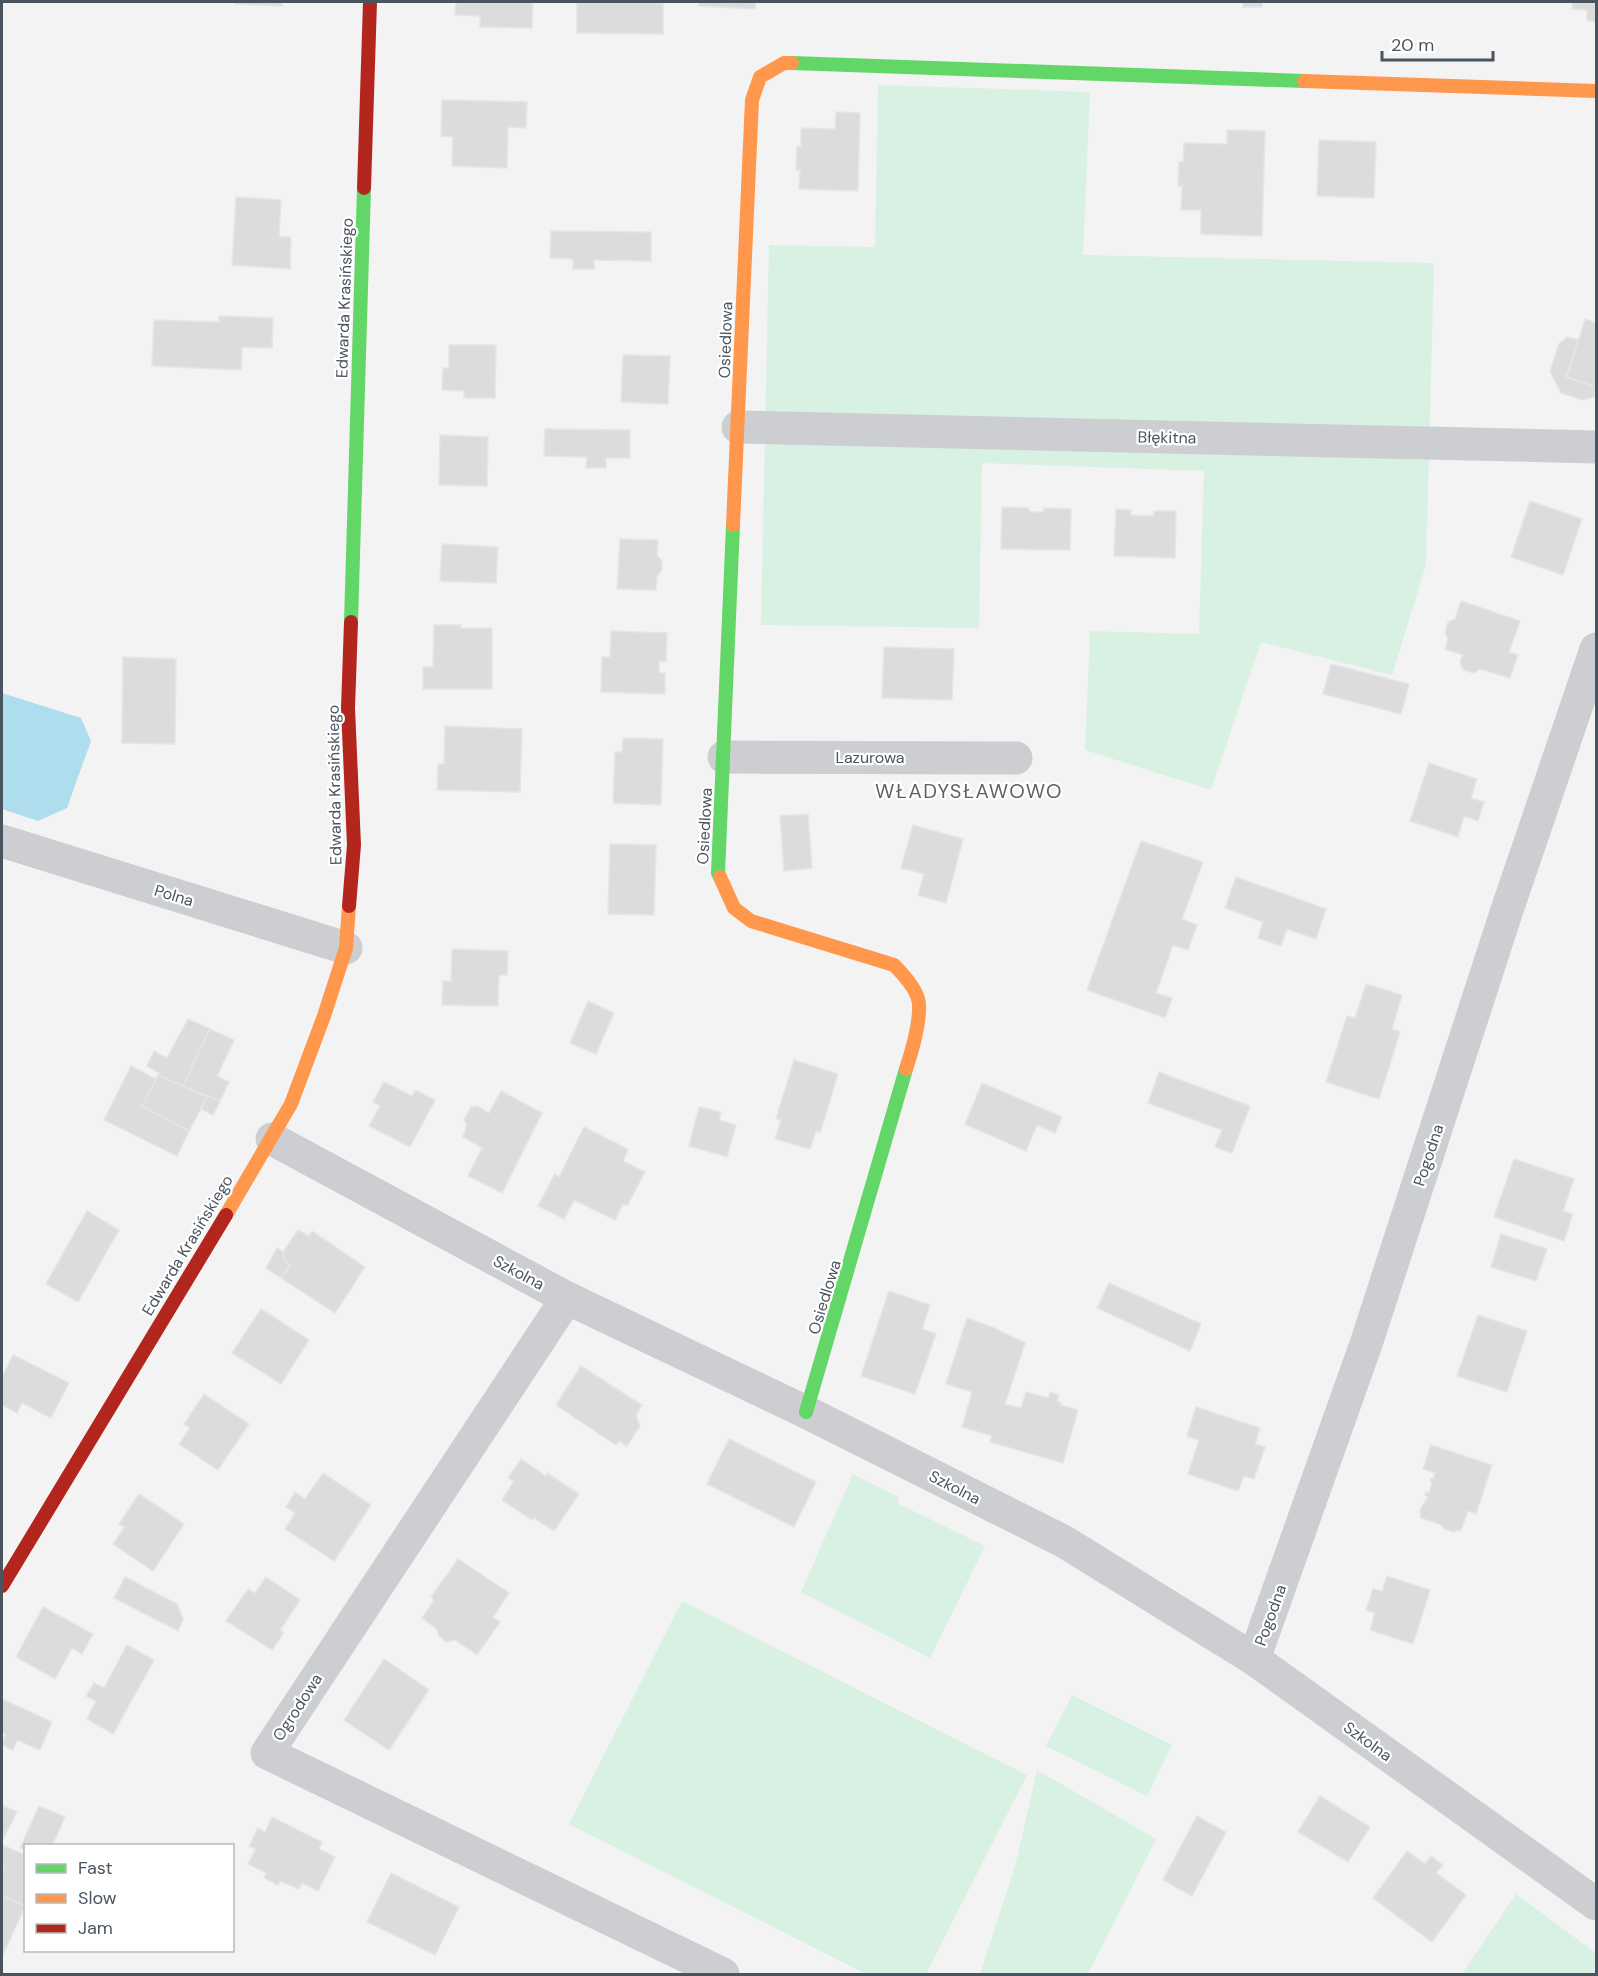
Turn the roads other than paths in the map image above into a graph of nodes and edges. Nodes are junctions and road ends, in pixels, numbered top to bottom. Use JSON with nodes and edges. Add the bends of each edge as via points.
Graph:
{"nodes":[{"id":1,"x":369,"y":2,"type":"edge"},
{"id":2,"x":1596,"y":91,"type":"edge"},
{"id":3,"x":738,"y":427,"type":"junction"},
{"id":4,"x":1596,"y":447,"type":"edge"},
{"id":5,"x":1596,"y":649,"type":"edge"},
{"id":6,"x":724,"y":757,"type":"junction"},
{"id":7,"x":1016,"y":758,"type":"dead end"},
{"id":8,"x":2,"y":841,"type":"edge"},
{"id":9,"x":346,"y":948,"type":"junction"},
{"id":10,"x":272,"y":1139,"type":"junction"},
{"id":11,"x":567,"y":1298,"type":"junction"},
{"id":12,"x":806,"y":1412,"type":"junction"},
{"id":13,"x":2,"y":1586,"type":"edge"},
{"id":14,"x":1254,"y":1659,"type":"junction"},
{"id":15,"x":1596,"y":1904,"type":"edge"},
{"id":16,"x":723,"y":1974,"type":"edge"}],
"edges":[{"from":1,"to":9,"type":"street","name":"Edwarda Krasińskiego","via":[[348,708],[354,845]]},
{"from":2,"to":3,"type":"street","name":"Osiedlowa","via":[[784,63],[760,77],[752,100]]},
{"from":3,"to":4,"type":"street","name":"Błękitna"},
{"from":3,"to":6,"type":"street","name":"Osiedlowa"},
{"from":5,"to":14,"type":"street","name":"Pogodna","via":[[1366,1344]]},
{"from":6,"to":7,"type":"street","name":"Lazurowa"},
{"from":6,"to":12,"type":"street","name":"Osiedlowa","via":[[718,873],[734,908],[751,921],[894,965],[907,978],[920,1003],[914,1043]]},
{"from":8,"to":9,"type":"street","name":"Polna"},
{"from":9,"to":10,"type":"street","name":"Edwarda Krasińskiego","via":[[291,1104]]},
{"from":10,"to":11,"type":"street","name":"Szkolna"},
{"from":10,"to":13,"type":"street","name":"Edwarda Krasińskiego"},
{"from":11,"to":12,"type":"street","name":"Szkolna"},
{"from":11,"to":16,"type":"street","name":"Ogrodowa","via":[[267,1753]]},
{"from":12,"to":14,"type":"street","name":"Szkolna","via":[[1063,1541]]},
{"from":14,"to":15,"type":"street","name":"Szkolna"}]}
